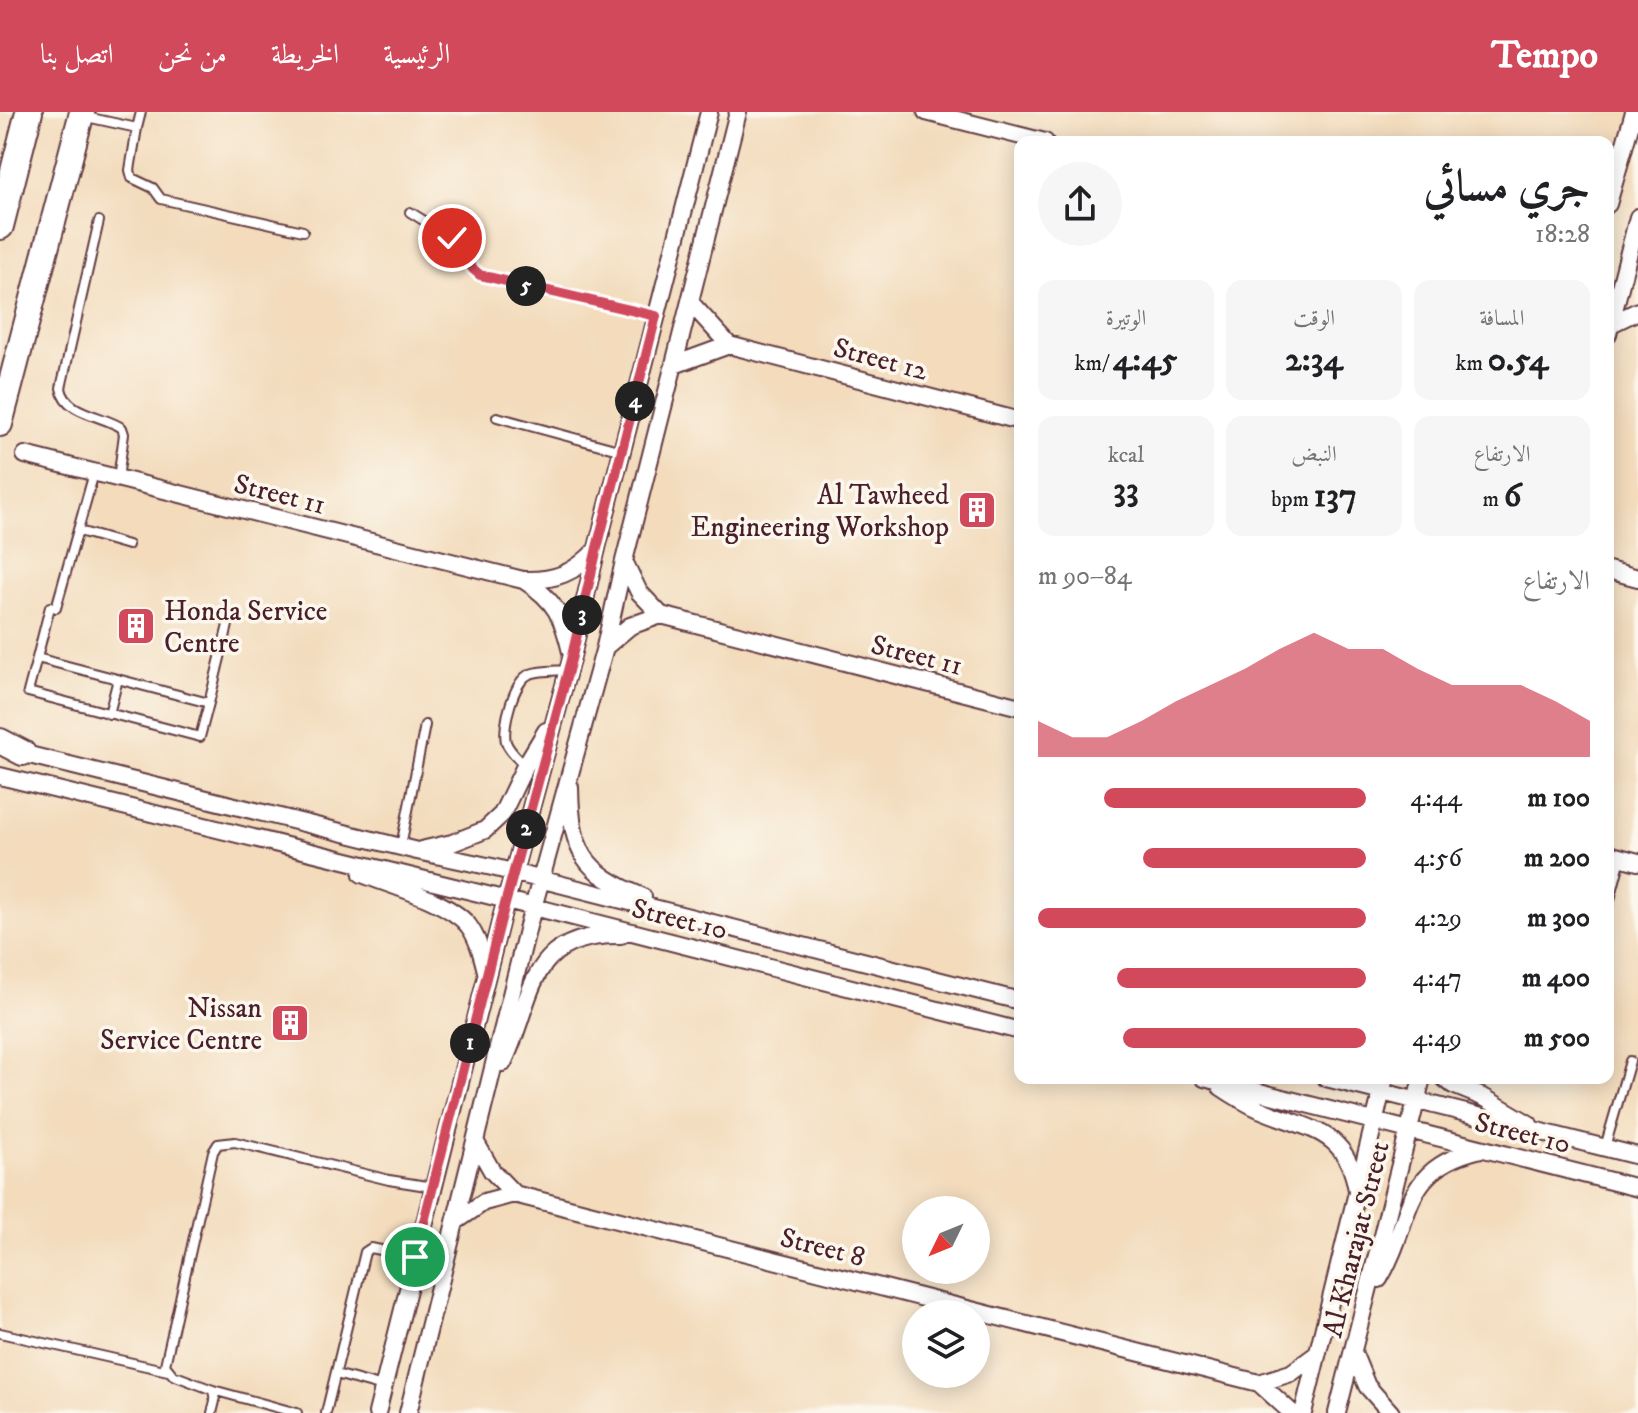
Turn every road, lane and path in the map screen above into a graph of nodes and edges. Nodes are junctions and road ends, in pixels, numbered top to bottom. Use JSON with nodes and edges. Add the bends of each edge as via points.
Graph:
{"nodes":[{"id":1,"x":29,"y":112,"type":"edge"},
{"id":2,"x":141,"y":112,"type":"edge"},
{"id":3,"x":709,"y":112,"type":"edge"},
{"id":4,"x":738,"y":112,"type":"edge"},
{"id":5,"x":926,"y":112,"type":"edge"},
{"id":6,"x":1634,"y":112,"type":"edge"},
{"id":7,"x":82,"y":114,"type":"edge"},
{"id":8,"x":137,"y":128,"type":"junction"},
{"id":9,"x":1021,"y":136,"type":"edge"},
{"id":10,"x":1614,"y":183,"type":"edge"},
{"id":11,"x":410,"y":212,"type":"dead end"},
{"id":12,"x":1638,"y":217,"type":"edge"},
{"id":13,"x":99,"y":221,"type":"dead end"},
{"id":14,"x":0,"y":226,"type":"edge"},
{"id":15,"x":303,"y":231,"type":"dead end"},
{"id":16,"x":1632,"y":268,"type":"edge"},
{"id":17,"x":690,"y":302,"type":"junction"},
{"id":18,"x":1638,"y":311,"type":"edge"},
{"id":19,"x":656,"y":316,"type":"junction"},
{"id":20,"x":1614,"y":316,"type":"edge"},
{"id":21,"x":1614,"y":326,"type":"edge"},
{"id":22,"x":729,"y":345,"type":"junction"},
{"id":23,"x":674,"y":365,"type":"junction"},
{"id":24,"x":497,"y":417,"type":"dead end"},
{"id":25,"x":1014,"y":419,"type":"edge"},
{"id":26,"x":0,"y":424,"type":"edge"},
{"id":27,"x":622,"y":451,"type":"junction"},
{"id":28,"x":25,"y":455,"type":"dead end"},
{"id":29,"x":94,"y":473,"type":"junction"},
{"id":30,"x":118,"y":479,"type":"junction"},
{"id":31,"x":79,"y":531,"type":"junction"},
{"id":32,"x":128,"y":545,"type":"dead end"},
{"id":33,"x":597,"y":548,"type":"junction"},
{"id":34,"x":624,"y":561,"type":"junction"},
{"id":35,"x":1614,"y":572,"type":"edge"},
{"id":36,"x":1638,"y":578,"type":"edge"},
{"id":37,"x":523,"y":580,"type":"junction"},
{"id":38,"x":661,"y":615,"type":"junction"},
{"id":39,"x":228,"y":625,"type":"dead end"},
{"id":40,"x":605,"y":647,"type":"junction"},
{"id":41,"x":37,"y":658,"type":"junction"},
{"id":42,"x":570,"y":663,"type":"junction"},
{"id":43,"x":118,"y":679,"type":"junction"},
{"id":44,"x":209,"y":703,"type":"junction"},
{"id":45,"x":1014,"y":705,"type":"edge"},
{"id":46,"x":109,"y":714,"type":"junction"},
{"id":47,"x":555,"y":716,"type":"junction"},
{"id":48,"x":425,"y":725,"type":"dead end"},
{"id":49,"x":0,"y":741,"type":"edge"},
{"id":50,"x":11,"y":751,"type":"edge"},
{"id":51,"x":570,"y":765,"type":"junction"},
{"id":52,"x":525,"y":766,"type":"junction"},
{"id":53,"x":0,"y":776,"type":"edge"},
{"id":54,"x":409,"y":849,"type":"junction"},
{"id":55,"x":1614,"y":856,"type":"edge"},
{"id":56,"x":328,"y":858,"type":"junction"},
{"id":57,"x":1638,"y":862,"type":"edge"},
{"id":58,"x":514,"y":873,"type":"junction"},
{"id":59,"x":540,"y":880,"type":"junction"},
{"id":60,"x":506,"y":900,"type":"junction"},
{"id":61,"x":532,"y":907,"type":"junction"},
{"id":62,"x":688,"y":916,"type":"junction"},
{"id":63,"x":642,"y":935,"type":"junction"},
{"id":64,"x":487,"y":975,"type":"junction"},
{"id":65,"x":1014,"y":999,"type":"edge"},
{"id":66,"x":1014,"y":1029,"type":"edge"},
{"id":67,"x":1630,"y":1061,"type":"dead end"},
{"id":68,"x":1216,"y":1084,"type":"edge"},
{"id":69,"x":1227,"y":1084,"type":"edge"},
{"id":70,"x":1421,"y":1084,"type":"edge"},
{"id":71,"x":1452,"y":1084,"type":"edge"},
{"id":72,"x":1384,"y":1085,"type":"edge"},
{"id":73,"x":487,"y":1095,"type":"junction"},
{"id":74,"x":1417,"y":1100,"type":"junction"},
{"id":75,"x":1376,"y":1121,"type":"junction"},
{"id":76,"x":1410,"y":1129,"type":"junction"},
{"id":77,"x":1541,"y":1132,"type":"junction"},
{"id":78,"x":475,"y":1141,"type":"junction"},
{"id":79,"x":1605,"y":1148,"type":"junction"},
{"id":80,"x":1483,"y":1149,"type":"junction"},
{"id":81,"x":1638,"y":1156,"type":"edge"},
{"id":82,"x":433,"y":1187,"type":"junction"},
{"id":83,"x":1638,"y":1188,"type":"edge"},
{"id":84,"x":1358,"y":1193,"type":"junction"},
{"id":85,"x":514,"y":1194,"type":"junction"},
{"id":86,"x":455,"y":1222,"type":"junction"},
{"id":87,"x":415,"y":1257,"type":"junction"},
{"id":88,"x":1368,"y":1298,"type":"junction"},
{"id":89,"x":0,"y":1333,"type":"edge"},
{"id":90,"x":1353,"y":1352,"type":"junction"},
{"id":91,"x":1318,"y":1354,"type":"junction"},
{"id":92,"x":168,"y":1371,"type":"junction"},
{"id":93,"x":336,"y":1374,"type":"junction"},
{"id":94,"x":1259,"y":1383,"type":"junction"},
{"id":95,"x":383,"y":1387,"type":"junction"},
{"id":96,"x":213,"y":1390,"type":"junction"},
{"id":97,"x":411,"y":1409,"type":"edge"},
{"id":98,"x":212,"y":1413,"type":"edge"},
{"id":99,"x":297,"y":1413,"type":"edge"},
{"id":100,"x":326,"y":1413,"type":"edge"},
{"id":101,"x":377,"y":1413,"type":"edge"},
{"id":102,"x":1292,"y":1413,"type":"edge"},
{"id":103,"x":1303,"y":1413,"type":"edge"},
{"id":104,"x":1337,"y":1413,"type":"edge"},
{"id":105,"x":1391,"y":1413,"type":"edge"}],
"edges":[{"from":1,"to":14,"type":"highway"},
{"from":2,"to":8,"type":"lane"},
{"from":3,"to":19,"type":"street"},
{"from":4,"to":17,"type":"street"},
{"from":5,"to":9,"type":"street"},
{"from":6,"to":10,"type":"street"},
{"from":7,"to":8,"type":"lane"},
{"from":7,"to":26,"type":"main road"},
{"from":8,"to":15,"type":"lane","via":[[132,178],[153,188],[161,199]]},
{"from":11,"to":19,"type":"lane","via":[[452,238],[480,275]]},
{"from":12,"to":16,"type":"street"},
{"from":13,"to":30,"type":"lane","via":[[61,388],[69,405],[122,428]]},
{"from":16,"to":20,"type":"street"},
{"from":17,"to":22,"type":"street"},
{"from":17,"to":23,"type":"street"},
{"from":18,"to":21,"type":"street"},
{"from":19,"to":27,"type":"street"},
{"from":22,"to":23,"type":"street"},
{"from":22,"to":25,"type":"street","name":"Street 12"},
{"from":23,"to":34,"type":"street"},
{"from":24,"to":27,"type":"lane"},
{"from":27,"to":33,"type":"street"},
{"from":28,"to":29,"type":"street","name":"Street 11"},
{"from":29,"to":30,"type":"street","name":"Street 11"},
{"from":29,"to":31,"type":"lane"},
{"from":30,"to":37,"type":"street","name":"Street 11"},
{"from":31,"to":32,"type":"lane"},
{"from":31,"to":41,"type":"lane"},
{"from":33,"to":37,"type":"street","name":"Street 11","via":[[566,575]]},
{"from":33,"to":42,"type":"street"},
{"from":34,"to":38,"type":"street","via":[[639,592]]},
{"from":34,"to":40,"type":"street"},
{"from":35,"to":36,"type":"street"},
{"from":37,"to":42,"type":"street","name":"Street 11","via":[[556,608],[567,630]]},
{"from":38,"to":40,"type":"street","via":[[630,626]]},
{"from":38,"to":45,"type":"street","name":"Street 11"},
{"from":39,"to":44,"type":"lane"},
{"from":40,"to":51,"type":"street"},
{"from":41,"to":43,"type":"lane"},
{"from":41,"to":46,"type":"lane","via":[[28,692]]},
{"from":42,"to":47,"type":"street"},
{"from":42,"to":52,"type":"lane","via":[[530,674],[514,694],[506,740]]},
{"from":43,"to":44,"type":"lane"},
{"from":43,"to":46,"type":"lane"},
{"from":44,"to":46,"type":"lane","via":[[200,737]]},
{"from":47,"to":52,"type":"street"},
{"from":47,"to":58,"type":"street"},
{"from":48,"to":54,"type":"lane"},
{"from":49,"to":50,"type":"main road"},
{"from":50,"to":54,"type":"street","name":"Street 10"},
{"from":51,"to":59,"type":"street"},
{"from":51,"to":62,"type":"street","name":"Street 10","via":[[570,818],[584,857],[611,884]]},
{"from":52,"to":54,"type":"street","via":[[502,814],[485,830],[452,843]]},
{"from":53,"to":56,"type":"street","name":"Street 10"},
{"from":54,"to":58,"type":"street","name":"Street 10"},
{"from":55,"to":57,"type":"street"},
{"from":56,"to":60,"type":"street","name":"Street 10"},
{"from":56,"to":64,"type":"street","name":"Street 10","via":[[459,916],[477,941]]},
{"from":58,"to":59,"type":"street","name":"Street 10"},
{"from":58,"to":60,"type":"street"},
{"from":59,"to":61,"type":"street"},
{"from":59,"to":62,"type":"street","name":"Street 10"},
{"from":60,"to":61,"type":"street","name":"Street 10"},
{"from":60,"to":64,"type":"street"},
{"from":61,"to":63,"type":"street","name":"Street 10"},
{"from":61,"to":73,"type":"street"},
{"from":62,"to":65,"type":"street","name":"Street 10"},
{"from":63,"to":66,"type":"street","name":"Street 10"},
{"from":63,"to":73,"type":"street","via":[[594,936],[553,954],[533,981]]},
{"from":64,"to":82,"type":"street"},
{"from":67,"to":79,"type":"lane"},
{"from":68,"to":84,"type":"street","name":"Street 10","via":[[1258,1109],[1321,1132],[1346,1157]]},
{"from":69,"to":75,"type":"street","name":"Street 10"},
{"from":70,"to":74,"type":"street","name":"Al Kharajat Street"},
{"from":71,"to":77,"type":"street","name":"Street 10"},
{"from":72,"to":74,"type":"street","name":"Street 10"},
{"from":72,"to":75,"type":"street","name":"Al Kharajat Street"},
{"from":73,"to":78,"type":"street"},
{"from":74,"to":76,"type":"street","name":"Al Kharajat Street"},
{"from":74,"to":77,"type":"street","name":"Street 10"},
{"from":75,"to":76,"type":"street","name":"Street 10"},
{"from":75,"to":84,"type":"street","name":"Al Kharajat Street"},
{"from":76,"to":80,"type":"street","name":"Street 10"},
{"from":76,"to":88,"type":"street","name":"Al Kharajat Street"},
{"from":77,"to":79,"type":"street","name":"Street 10"},
{"from":78,"to":85,"type":"street","via":[[492,1171]]},
{"from":78,"to":86,"type":"street"},
{"from":79,"to":81,"type":"street","name":"Street 10"},
{"from":80,"to":83,"type":"street","name":"Street 10"},
{"from":80,"to":88,"type":"street","via":[[1442,1162],[1422,1181]]},
{"from":82,"to":87,"type":"street"},
{"from":82,"to":92,"type":"lane","via":[[235,1142],[218,1144],[166,1358]]},
{"from":84,"to":91,"type":"street","name":"Al Kharajat Street"},
{"from":85,"to":86,"type":"street","via":[[484,1202]]},
{"from":85,"to":94,"type":"street","name":"Street 8"},
{"from":86,"to":97,"type":"street"},
{"from":87,"to":93,"type":"lane","via":[[366,1250]]},
{"from":87,"to":95,"type":"street"},
{"from":88,"to":90,"type":"street","name":"Al Kharajat Street"},
{"from":89,"to":92,"type":"lane"},
{"from":90,"to":104,"type":"street","name":"Al Kharajat Street"},
{"from":90,"to":105,"type":"street","via":[[1367,1386]]},
{"from":91,"to":94,"type":"street","via":[[1291,1373]]},
{"from":91,"to":103,"type":"street","name":"Al Kharajat Street"},
{"from":92,"to":96,"type":"lane"},
{"from":93,"to":95,"type":"lane"},
{"from":93,"to":100,"type":"lane"},
{"from":94,"to":102,"type":"street","name":"Street 8"},
{"from":95,"to":101,"type":"street"},
{"from":96,"to":98,"type":"lane"},
{"from":96,"to":99,"type":"lane"}]}
